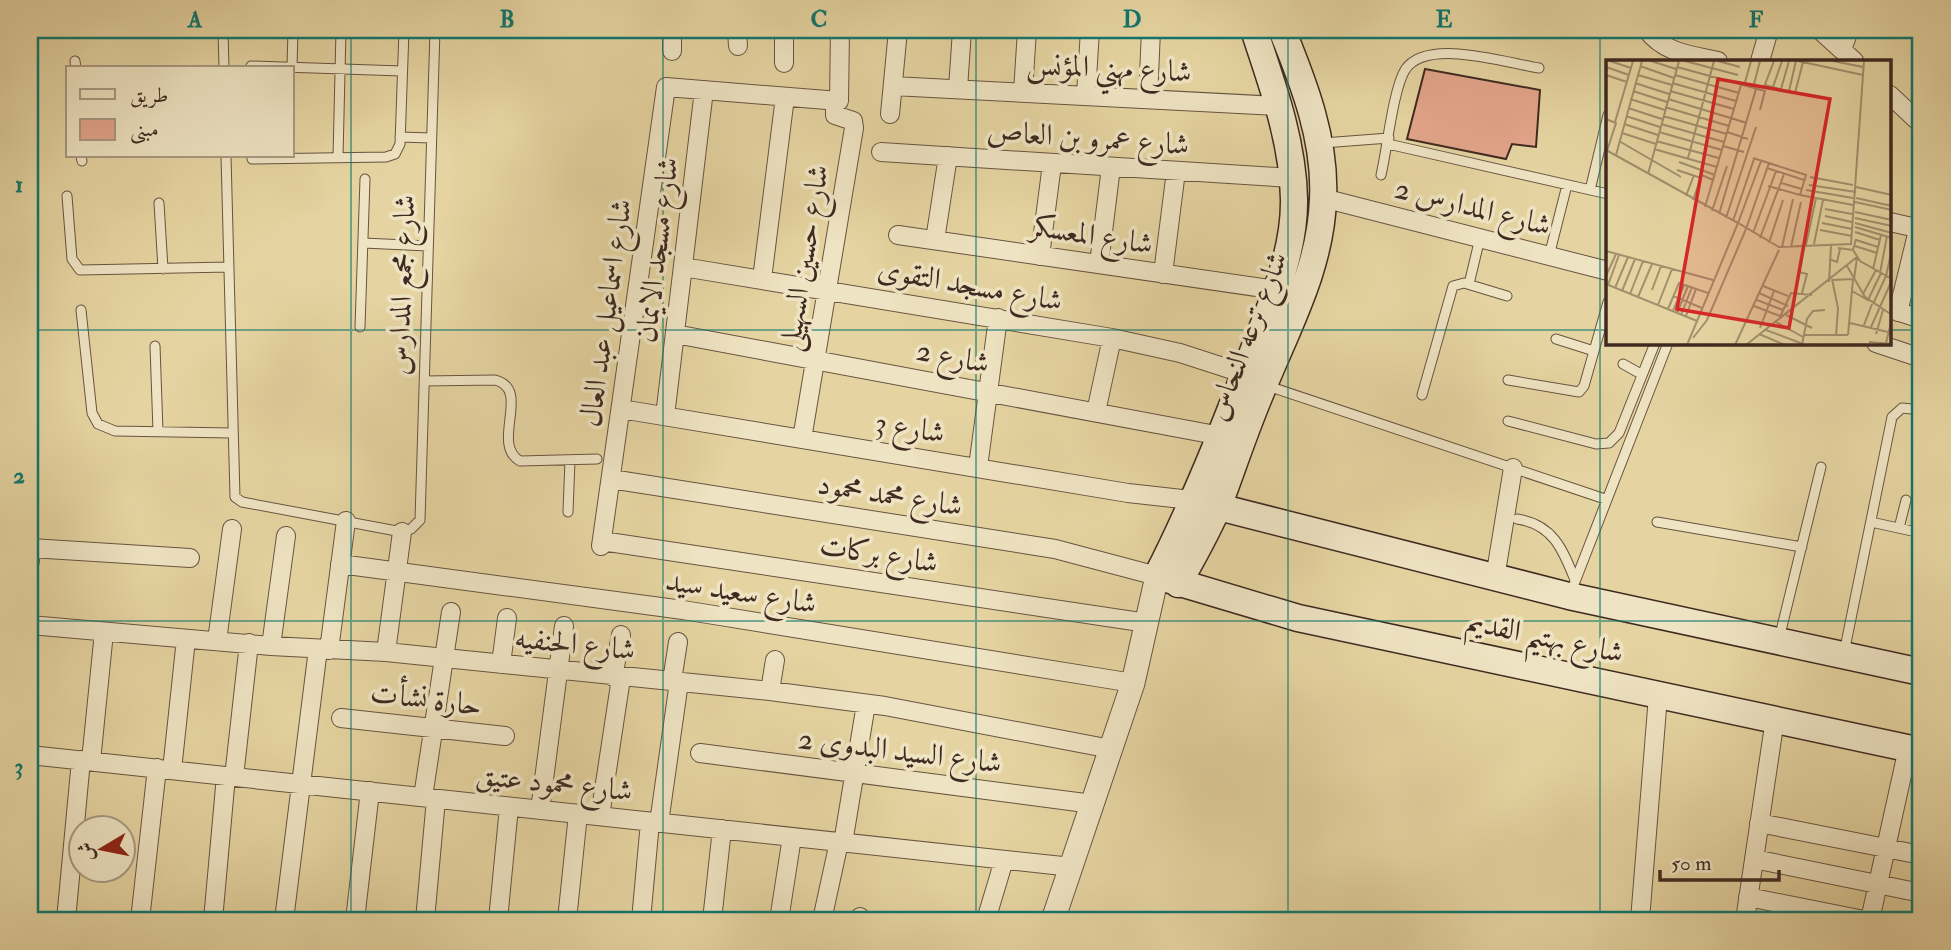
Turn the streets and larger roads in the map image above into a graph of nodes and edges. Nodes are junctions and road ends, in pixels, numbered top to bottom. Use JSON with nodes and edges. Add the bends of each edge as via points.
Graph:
{"nodes":[{"id":1,"x":672,"y":30,"type":"edge"},
{"id":2,"x":784,"y":30,"type":"edge"},
{"id":3,"x":840,"y":30,"type":"edge"},
{"id":4,"x":898,"y":30,"type":"edge"},
{"id":5,"x":962,"y":30,"type":"edge"},
{"id":6,"x":1027,"y":30,"type":"edge"},
{"id":7,"x":1090,"y":30,"type":"edge"},
{"id":8,"x":1151,"y":30,"type":"edge"},
{"id":9,"x":1254,"y":30,"type":"edge"},
{"id":10,"x":1282,"y":30,"type":"edge"},
{"id":11,"x":1647,"y":30,"type":"edge"},
{"id":12,"x":1769,"y":30,"type":"edge"},
{"id":13,"x":1820,"y":30,"type":"edge"},
{"id":14,"x":1849,"y":30,"type":"edge"},
{"id":15,"x":672,"y":51,"type":"dead end"},
{"id":16,"x":1848,"y":56,"type":"edge"},
{"id":17,"x":1687,"y":58,"type":"edge"},
{"id":18,"x":1708,"y":60,"type":"edge"},
{"id":19,"x":1760,"y":60,"type":"edge"},
{"id":20,"x":784,"y":63,"type":"dead end"},
{"id":21,"x":893,"y":86,"type":"junction"},
{"id":22,"x":958,"y":89,"type":"junction"},
{"id":23,"x":704,"y":90,"type":"junction"},
{"id":24,"x":1023,"y":92,"type":"junction"},
{"id":25,"x":1086,"y":95,"type":"junction"},
{"id":26,"x":785,"y":97,"type":"junction"},
{"id":27,"x":1892,"y":98,"type":"edge"},
{"id":28,"x":1147,"y":99,"type":"junction"},
{"id":29,"x":837,"y":101,"type":"junction"},
{"id":30,"x":1279,"y":106,"type":"junction"},
{"id":31,"x":890,"y":114,"type":"dead end"},
{"id":32,"x":1920,"y":121,"type":"edge"},
{"id":33,"x":1284,"y":133,"type":"junction"},
{"id":34,"x":1317,"y":135,"type":"junction"},
{"id":35,"x":881,"y":152,"type":"dead end"},
{"id":36,"x":948,"y":156,"type":"junction"},
{"id":37,"x":1052,"y":164,"type":"junction"},
{"id":38,"x":1111,"y":167,"type":"junction"},
{"id":39,"x":1176,"y":171,"type":"junction"},
{"id":40,"x":1292,"y":178,"type":"junction"},
{"id":41,"x":1323,"y":198,"type":"junction"},
{"id":42,"x":1892,"y":222,"type":"edge"},
{"id":43,"x":1921,"y":223,"type":"edge"},
{"id":44,"x":898,"y":234,"type":"dead end"},
{"id":45,"x":935,"y":240,"type":"junction"},
{"id":46,"x":1040,"y":256,"type":"junction"},
{"id":47,"x":1099,"y":264,"type":"junction"},
{"id":48,"x":683,"y":267,"type":"junction"},
{"id":49,"x":1606,"y":270,"type":"edge"},
{"id":50,"x":1163,"y":274,"type":"junction"},
{"id":51,"x":762,"y":279,"type":"junction"},
{"id":52,"x":827,"y":290,"type":"junction"},
{"id":53,"x":1277,"y":290,"type":"junction"},
{"id":54,"x":1894,"y":311,"type":"edge"},
{"id":55,"x":998,"y":318,"type":"junction"},
{"id":56,"x":1921,"y":320,"type":"edge"},
{"id":57,"x":675,"y":334,"type":"junction"},
{"id":58,"x":1112,"y":338,"type":"junction"},
{"id":59,"x":1882,"y":345,"type":"edge"},
{"id":60,"x":1921,"y":358,"type":"edge"},
{"id":61,"x":815,"y":360,"type":"junction"},
{"id":62,"x":1254,"y":379,"type":"junction"},
{"id":63,"x":988,"y":392,"type":"junction"},
{"id":64,"x":621,"y":409,"type":"junction"},
{"id":65,"x":1096,"y":412,"type":"junction"},
{"id":66,"x":665,"y":416,"type":"junction"},
{"id":67,"x":1221,"y":436,"type":"junction"},
{"id":68,"x":802,"y":439,"type":"junction"},
{"id":69,"x":978,"y":467,"type":"junction"},
{"id":70,"x":1513,"y":468,"type":"road end"},
{"id":71,"x":611,"y":479,"type":"junction"},
{"id":72,"x":1191,"y":500,"type":"junction"},
{"id":73,"x":1218,"y":506,"type":"junction"},
{"id":74,"x":346,"y":521,"type":"road end"},
{"id":75,"x":232,"y":529,"type":"dead end"},
{"id":76,"x":402,"y":532,"type":"road end"},
{"id":77,"x":286,"y":536,"type":"dead end"},
{"id":78,"x":602,"y":543,"type":"joint"},
{"id":79,"x":30,"y":557,"type":"edge"},
{"id":80,"x":190,"y":558,"type":"dead end"},
{"id":81,"x":340,"y":564,"type":"junction"},
{"id":82,"x":396,"y":571,"type":"junction"},
{"id":83,"x":1495,"y":578,"type":"junction"},
{"id":84,"x":1168,"y":580,"type":"junction"},
{"id":85,"x":451,"y":612,"type":"dead end"},
{"id":86,"x":1149,"y":615,"type":"junction"},
{"id":87,"x":507,"y":618,"type":"dead end"},
{"id":88,"x":30,"y":625,"type":"edge"},
{"id":89,"x":564,"y":626,"type":"dead end"},
{"id":90,"x":104,"y":632,"type":"junction"},
{"id":91,"x":621,"y":635,"type":"dead end"},
{"id":92,"x":186,"y":639,"type":"junction"},
{"id":93,"x":217,"y":641,"type":"junction"},
{"id":94,"x":678,"y":642,"type":"dead end"},
{"id":95,"x":249,"y":643,"type":"junction"},
{"id":96,"x":271,"y":646,"type":"junction"},
{"id":97,"x":323,"y":649,"type":"junction"},
{"id":98,"x":386,"y":652,"type":"junction"},
{"id":99,"x":443,"y":657,"type":"junction"},
{"id":100,"x":775,"y":660,"type":"dead end"},
{"id":101,"x":501,"y":664,"type":"junction"},
{"id":102,"x":556,"y":671,"type":"junction"},
{"id":103,"x":1921,"y":672,"type":"edge"},
{"id":104,"x":617,"y":677,"type":"junction"},
{"id":105,"x":676,"y":682,"type":"junction"},
{"id":106,"x":1133,"y":683,"type":"junction"},
{"id":107,"x":769,"y":691,"type":"junction"},
{"id":108,"x":1658,"y":696,"type":"junction"},
{"id":109,"x":866,"y":704,"type":"junction"},
{"id":110,"x":341,"y":718,"type":"dead end"},
{"id":111,"x":1775,"y":719,"type":"junction"},
{"id":112,"x":433,"y":729,"type":"junction"},
{"id":113,"x":505,"y":736,"type":"dead end"},
{"id":114,"x":1111,"y":749,"type":"junction"},
{"id":115,"x":1914,"y":750,"type":"edge"},
{"id":116,"x":700,"y":753,"type":"dead end"},
{"id":117,"x":30,"y":755,"type":"edge"},
{"id":118,"x":86,"y":761,"type":"junction"},
{"id":119,"x":164,"y":769,"type":"junction"},
{"id":120,"x":855,"y":773,"type":"junction"},
{"id":121,"x":230,"y":776,"type":"junction"},
{"id":122,"x":300,"y":784,"type":"junction"},
{"id":123,"x":370,"y":791,"type":"junction"},
{"id":124,"x":430,"y":798,"type":"junction"},
{"id":125,"x":1093,"y":804,"type":"junction"},
{"id":126,"x":509,"y":807,"type":"junction"},
{"id":127,"x":540,"y":810,"type":"junction"},
{"id":128,"x":578,"y":814,"type":"junction"},
{"id":129,"x":600,"y":816,"type":"junction"},
{"id":130,"x":655,"y":822,"type":"junction"},
{"id":131,"x":1759,"y":823,"type":"junction"},
{"id":132,"x":722,"y":829,"type":"junction"},
{"id":133,"x":792,"y":837,"type":"junction"},
{"id":134,"x":841,"y":842,"type":"junction"},
{"id":135,"x":1886,"y":848,"type":"junction"},
{"id":136,"x":1921,"y":855,"type":"edge"},
{"id":137,"x":1754,"y":859,"type":"junction"},
{"id":138,"x":1004,"y":860,"type":"junction"},
{"id":139,"x":1072,"y":867,"type":"junction"},
{"id":140,"x":1878,"y":884,"type":"junction"},
{"id":141,"x":1921,"y":893,"type":"edge"},
{"id":142,"x":1748,"y":897,"type":"junction"},
{"id":143,"x":66,"y":920,"type":"edge"},
{"id":144,"x":140,"y":920,"type":"edge"},
{"id":145,"x":213,"y":920,"type":"edge"},
{"id":146,"x":284,"y":920,"type":"edge"},
{"id":147,"x":355,"y":920,"type":"edge"},
{"id":148,"x":425,"y":920,"type":"edge"},
{"id":149,"x":498,"y":920,"type":"edge"},
{"id":150,"x":567,"y":920,"type":"edge"},
{"id":151,"x":641,"y":920,"type":"edge"},
{"id":152,"x":712,"y":920,"type":"edge"},
{"id":153,"x":779,"y":920,"type":"edge"},
{"id":154,"x":822,"y":920,"type":"edge"},
{"id":155,"x":986,"y":920,"type":"edge"},
{"id":156,"x":1053,"y":920,"type":"edge"},
{"id":157,"x":1640,"y":920,"type":"edge"},
{"id":158,"x":1745,"y":920,"type":"edge"},
{"id":159,"x":1864,"y":920,"type":"edge"},
{"id":160,"x":1870,"y":920,"type":"edge"}],
"edges":[{"from":1,"to":15,"type":"street"},
{"from":2,"to":20,"type":"street"},
{"from":3,"to":29,"type":"street"},
{"from":4,"to":21,"type":"street"},
{"from":5,"to":22,"type":"street"},
{"from":6,"to":24,"type":"street"},
{"from":7,"to":25,"type":"street"},
{"from":8,"to":28,"type":"street"},
{"from":9,"to":30,"type":"main road","name":"شارع ترعه النحاس"},
{"from":10,"to":34,"type":"main road","name":"شارع ترعه النحاس"},
{"from":11,"to":17,"type":"street","via":[[1654,40]]},
{"from":12,"to":19,"type":"street"},
{"from":13,"to":16,"type":"street"},
{"from":14,"to":16,"type":"street"},
{"from":17,"to":18,"type":"street"},
{"from":21,"to":22,"type":"street","name":"شارع مهني المؤنس"},
{"from":21,"to":31,"type":"street"},
{"from":22,"to":24,"type":"street","name":"شارع مهني المؤنس"},
{"from":23,"to":26,"type":"street"},
{"from":23,"to":48,"type":"street","name":"شارع مسجد الايمان"},
{"from":23,"to":64,"type":"street","name":"شارع اسماعيل عبد العال","via":[[666,87]]},
{"from":24,"to":25,"type":"street","name":"شارع مهني المؤنس"},
{"from":25,"to":28,"type":"street","name":"شارع مهني المؤنس"},
{"from":26,"to":29,"type":"street"},
{"from":26,"to":51,"type":"street"},
{"from":27,"to":32,"type":"street"},
{"from":28,"to":30,"type":"street","name":"شارع مهني المؤنس"},
{"from":29,"to":52,"type":"street","name":"شارع حسين السهيلى","via":[[837,117],[853,121],[854,128]]},
{"from":30,"to":33,"type":"main road","name":"شارع ترعه النحاس"},
{"from":33,"to":34,"type":"main road"},
{"from":33,"to":40,"type":"main road","name":"شارع ترعه النحاس"},
{"from":34,"to":41,"type":"main road","name":"شارع ترعه النحاس"},
{"from":35,"to":36,"type":"street","name":"شارع عمرو بن العاص"},
{"from":36,"to":37,"type":"street","name":"شارع عمرو بن العاص"},
{"from":36,"to":45,"type":"street"},
{"from":37,"to":38,"type":"street","name":"شارع عمرو بن العاص"},
{"from":37,"to":46,"type":"street"},
{"from":38,"to":39,"type":"street","name":"شارع عمرو بن العاص"},
{"from":38,"to":47,"type":"street"},
{"from":39,"to":40,"type":"street","name":"شارع عمرو بن العاص"},
{"from":39,"to":50,"type":"street"},
{"from":40,"to":53,"type":"main road","name":"شارع ترعه النحاس","via":[[1292,232]]},
{"from":41,"to":49,"type":"street","name":"شارع المدارس 2"},
{"from":41,"to":62,"type":"main road","name":"شارع ترعه النحاس","via":[[1306,287]]},
{"from":42,"to":43,"type":"street"},
{"from":43,"to":54,"type":"street"},
{"from":44,"to":45,"type":"street","name":"شارع المعسكر"},
{"from":45,"to":46,"type":"street","name":"شارع المعسكر"},
{"from":46,"to":47,"type":"street","name":"شارع المعسكر"},
{"from":47,"to":50,"type":"street","name":"شارع المعسكر"},
{"from":48,"to":51,"type":"street","name":"شارع مسجد التقوى"},
{"from":48,"to":57,"type":"street","name":"شارع مسجد الايمان"},
{"from":50,"to":53,"type":"street","name":"شارع المعسكر"},
{"from":51,"to":52,"type":"street","name":"شارع مسجد التقوى"},
{"from":52,"to":55,"type":"street","name":"شارع مسجد التقوى"},
{"from":52,"to":61,"type":"street","name":"شارع حسين السهيلى"},
{"from":53,"to":62,"type":"main road","name":"شارع ترعه النحاس"},
{"from":54,"to":56,"type":"street"},
{"from":55,"to":58,"type":"street","name":"شارع مسجد التقوى"},
{"from":55,"to":63,"type":"street"},
{"from":57,"to":61,"type":"street","name":"شارع 2"},
{"from":57,"to":66,"type":"street","name":"شارع مسجد الايمان"},
{"from":58,"to":62,"type":"street","name":"شارع مسجد التقوى","via":[[1180,353]]},
{"from":58,"to":65,"type":"street"},
{"from":59,"to":60,"type":"street"},
{"from":61,"to":63,"type":"street","name":"شارع 2"},
{"from":61,"to":68,"type":"street","name":"شارع حسين السهيلى"},
{"from":62,"to":67,"type":"main road","name":"شارع ترعه النحاس"},
{"from":62,"to":73,"type":"main road","name":"شارع ترعه النحاس"},
{"from":63,"to":65,"type":"street","name":"شارع 2"},
{"from":63,"to":69,"type":"street"},
{"from":64,"to":66,"type":"street","name":"شارع 3"},
{"from":64,"to":71,"type":"street","name":"شارع اسماعيل عبد العال"},
{"from":65,"to":67,"type":"street","name":"شارع 2"},
{"from":66,"to":68,"type":"street","name":"شارع 3"},
{"from":67,"to":72,"type":"main road","name":"شارع ترعه النحاس"},
{"from":68,"to":69,"type":"street","name":"شارع 3"},
{"from":69,"to":72,"type":"street","name":"شارع 3"},
{"from":70,"to":83,"type":"street"},
{"from":71,"to":78,"type":"street","name":"شارع اسماعيل عبد العال"},
{"from":71,"to":84,"type":"street","name":"شارع محمد محمود","via":[[1055,549]]},
{"from":72,"to":73,"type":"main road","name":"شارع بهتيم القديم"},
{"from":72,"to":84,"type":"main road","name":"شارع ترعه النحاس"},
{"from":73,"to":83,"type":"main road","name":"شارع بهتيم القديم"},
{"from":73,"to":84,"type":"main road","name":"شارع ترعه النحاس"},
{"from":74,"to":81,"type":"street"},
{"from":75,"to":93,"type":"street"},
{"from":76,"to":82,"type":"street"},
{"from":77,"to":96,"type":"street"},
{"from":78,"to":86,"type":"street","name":"شارع بركات"},
{"from":79,"to":80,"type":"street"},
{"from":81,"to":82,"type":"street","name":"شارع سعيد سيد"},
{"from":81,"to":97,"type":"street"},
{"from":82,"to":98,"type":"street"},
{"from":82,"to":106,"type":"street","name":"شارع سعيد سيد","via":[[683,610]]},
{"from":83,"to":103,"type":"main road","name":"شارع بهتيم القديم","via":[[1572,588]]},
{"from":84,"to":86,"type":"street","name":"شارع ترعه النحاس"},
{"from":84,"to":108,"type":"main road","name":"شارع بهتيم القديم","via":[[1297,618]]},
{"from":85,"to":99,"type":"street"},
{"from":86,"to":106,"type":"street","name":"شارع ترعه النحاس"},
{"from":87,"to":101,"type":"street"},
{"from":88,"to":90,"type":"street","name":"شارع الحنفيه"},
{"from":89,"to":102,"type":"street"},
{"from":90,"to":92,"type":"street","name":"شارع الحنفيه"},
{"from":90,"to":118,"type":"street"},
{"from":91,"to":104,"type":"street"},
{"from":92,"to":93,"type":"street","name":"شارع الحنفيه"},
{"from":92,"to":119,"type":"street"},
{"from":93,"to":95,"type":"street","name":"شارع الحنفيه"},
{"from":94,"to":105,"type":"street"},
{"from":95,"to":96,"type":"street","name":"شارع الحنفيه"},
{"from":95,"to":121,"type":"street"},
{"from":96,"to":97,"type":"street","name":"شارع الحنفيه"},
{"from":97,"to":98,"type":"street","name":"شارع الحنفيه"},
{"from":97,"to":122,"type":"street"},
{"from":98,"to":99,"type":"street","name":"شارع الحنفيه"},
{"from":99,"to":101,"type":"street","name":"شارع الحنفيه"},
{"from":99,"to":112,"type":"street"},
{"from":100,"to":107,"type":"street"},
{"from":101,"to":102,"type":"street","name":"شارع الحنفيه"},
{"from":102,"to":104,"type":"street","name":"شارع الحنفيه"},
{"from":102,"to":127,"type":"street"},
{"from":104,"to":105,"type":"street","name":"شارع الحنفيه"},
{"from":104,"to":129,"type":"street"},
{"from":105,"to":107,"type":"street","name":"شارع الحنفيه"},
{"from":105,"to":130,"type":"street"},
{"from":106,"to":114,"type":"street","name":"شارع ترعه النحاس"},
{"from":107,"to":109,"type":"street","name":"شارع الحنفيه"},
{"from":108,"to":111,"type":"main road","name":"شارع بهتيم القديم"},
{"from":108,"to":157,"type":"street"},
{"from":109,"to":114,"type":"street","name":"شارع الحنفيه"},
{"from":109,"to":120,"type":"street"},
{"from":110,"to":112,"type":"street","name":"حارة نشأت"},
{"from":111,"to":115,"type":"main road","name":"شارع بهتيم القديم"},
{"from":111,"to":131,"type":"street"},
{"from":112,"to":113,"type":"street","name":"حارة نشأت"},
{"from":112,"to":124,"type":"street"},
{"from":114,"to":125,"type":"street","name":"شارع ترعه النحاس"},
{"from":115,"to":135,"type":"street"},
{"from":116,"to":120,"type":"street","name":"شارع السيد البدوى 2"},
{"from":117,"to":118,"type":"street","name":"شارع محمود عتيق"},
{"from":118,"to":119,"type":"street","name":"شارع محمود عتيق"},
{"from":118,"to":143,"type":"street"},
{"from":119,"to":121,"type":"street","name":"شارع محمود عتيق"},
{"from":119,"to":144,"type":"street"},
{"from":120,"to":125,"type":"street","name":"شارع السيد البدوى 2"},
{"from":120,"to":134,"type":"street"},
{"from":121,"to":122,"type":"street","name":"شارع محمود عتيق"},
{"from":121,"to":145,"type":"street"},
{"from":122,"to":123,"type":"street","name":"شارع محمود عتيق"},
{"from":122,"to":146,"type":"street"},
{"from":123,"to":124,"type":"street","name":"شارع محمود عتيق"},
{"from":123,"to":147,"type":"street"},
{"from":124,"to":126,"type":"street","name":"شارع محمود عتيق"},
{"from":124,"to":148,"type":"street"},
{"from":125,"to":139,"type":"street","name":"شارع ترعه النحاس"},
{"from":126,"to":127,"type":"street","name":"شارع محمود عتيق"},
{"from":126,"to":149,"type":"street"},
{"from":127,"to":128,"type":"street","name":"شارع محمود عتيق"},
{"from":128,"to":129,"type":"street","name":"شارع محمود عتيق"},
{"from":128,"to":150,"type":"street"},
{"from":129,"to":130,"type":"street","name":"شارع محمود عتيق"},
{"from":130,"to":132,"type":"street","name":"شارع محمود عتيق"},
{"from":130,"to":151,"type":"street"},
{"from":131,"to":135,"type":"street"},
{"from":131,"to":137,"type":"street"},
{"from":132,"to":133,"type":"street","name":"شارع محمود عتيق"},
{"from":132,"to":152,"type":"street"},
{"from":133,"to":134,"type":"street","name":"شارع محمود عتيق"},
{"from":133,"to":153,"type":"street"},
{"from":134,"to":138,"type":"street","name":"شارع محمود عتيق"},
{"from":134,"to":154,"type":"street"},
{"from":135,"to":136,"type":"street"},
{"from":135,"to":140,"type":"street"},
{"from":137,"to":140,"type":"street"},
{"from":137,"to":142,"type":"street"},
{"from":138,"to":139,"type":"street","name":"شارع محمود عتيق"},
{"from":138,"to":155,"type":"street"},
{"from":139,"to":156,"type":"street","name":"شارع ترعه النحاس"},
{"from":140,"to":141,"type":"street"},
{"from":140,"to":160,"type":"street"},
{"from":142,"to":158,"type":"street"},
{"from":142,"to":159,"type":"street"}]}
